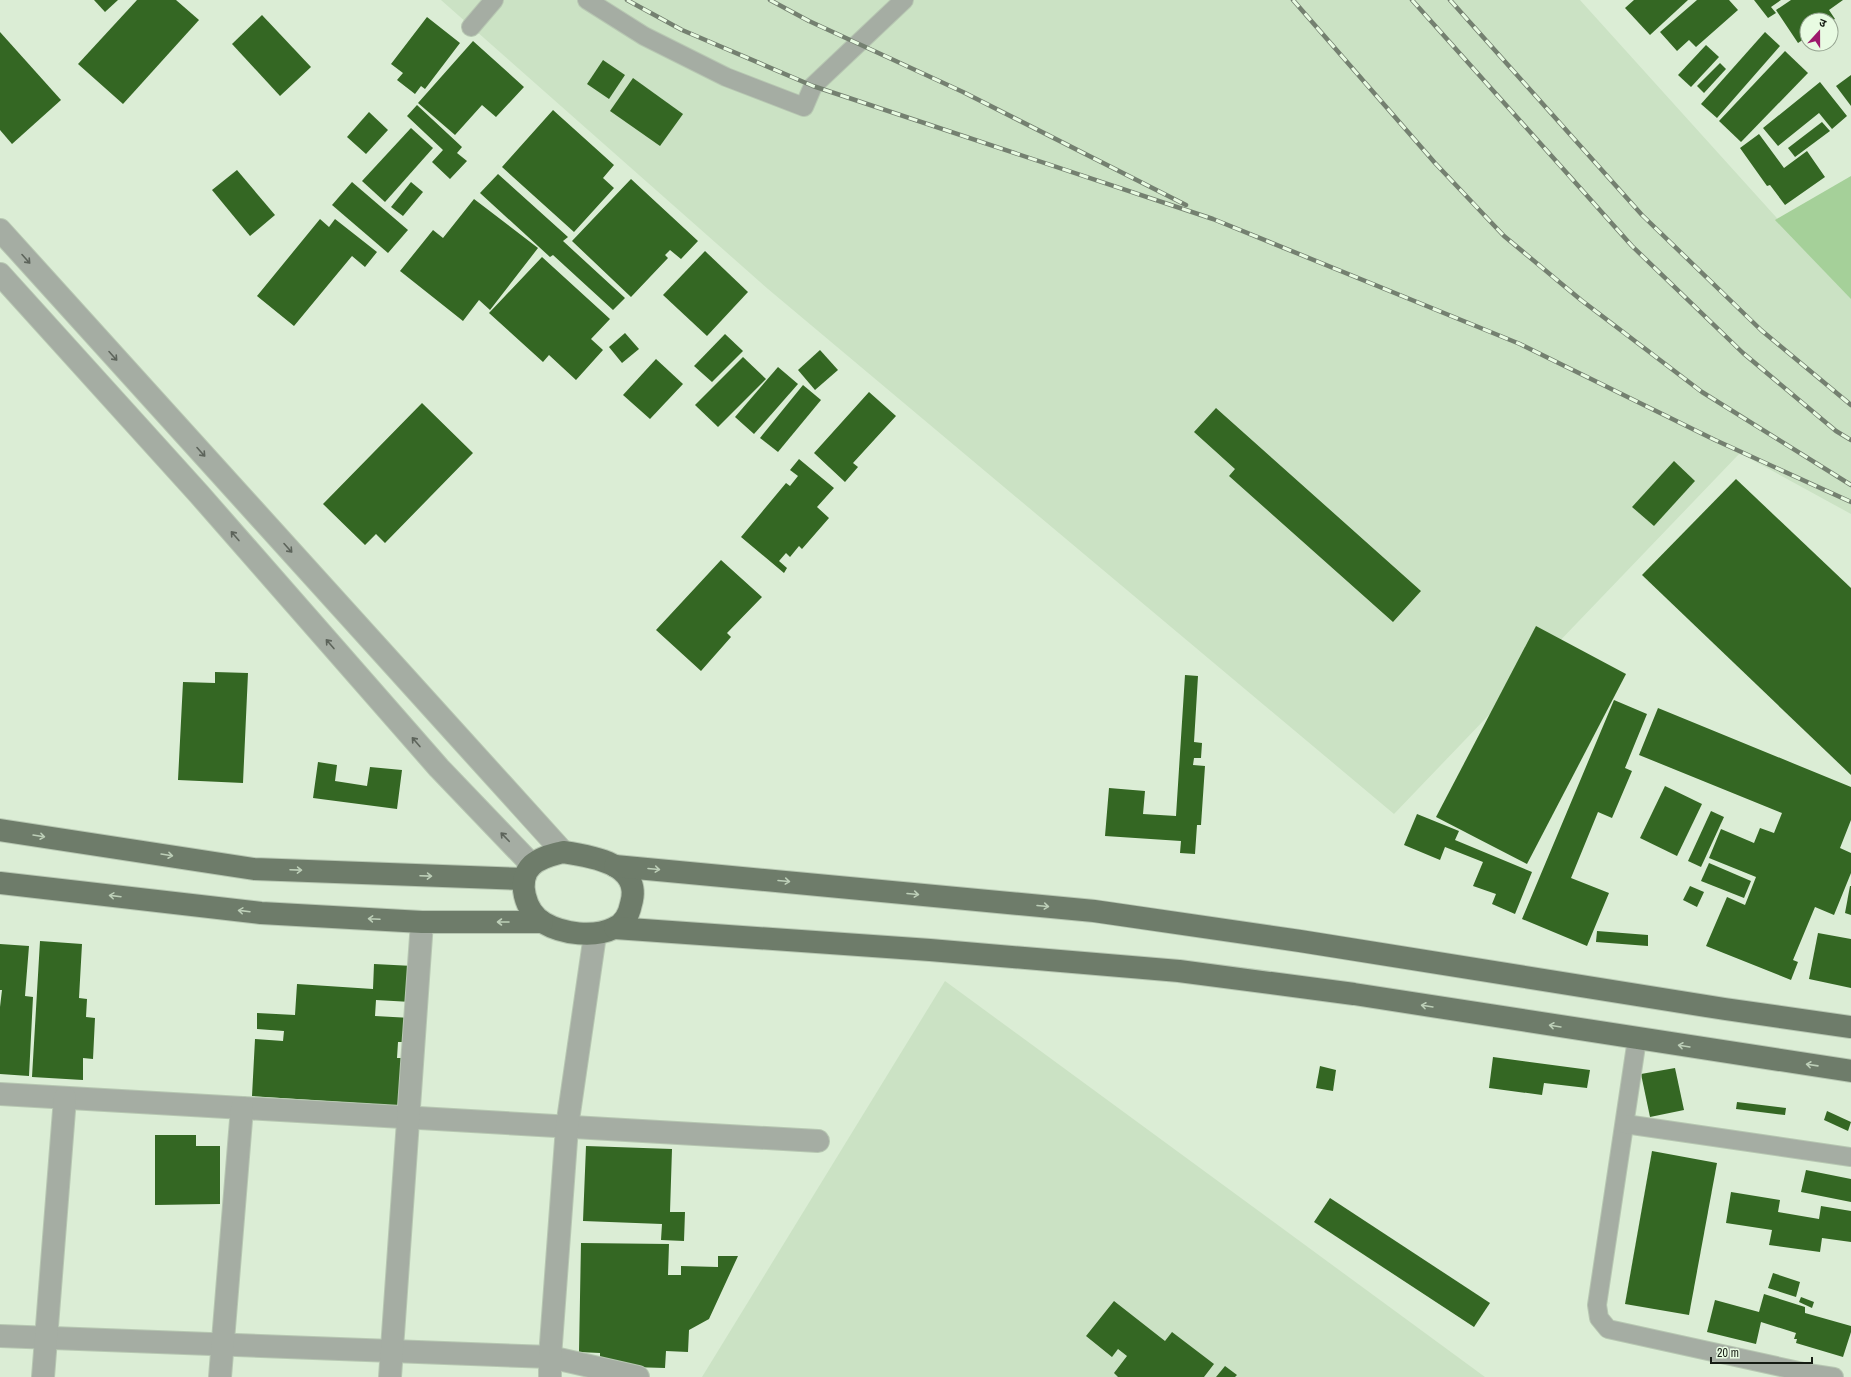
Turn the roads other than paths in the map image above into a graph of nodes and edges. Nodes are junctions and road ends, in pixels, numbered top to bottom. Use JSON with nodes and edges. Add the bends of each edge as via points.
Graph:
{"nodes":[{"id":1,"x":494,"y":0,"type":"edge"},
{"id":2,"x":587,"y":0,"type":"edge"},
{"id":3,"x":904,"y":0,"type":"edge"},
{"id":4,"x":471,"y":27,"type":"dead end"},
{"id":5,"x":0,"y":230,"type":"edge"},
{"id":6,"x":0,"y":274,"type":"edge"},
{"id":7,"x":0,"y":830,"type":"edge"},
{"id":8,"x":563,"y":852,"type":"junction"},
{"id":9,"x":616,"y":866,"type":"junction"},
{"id":10,"x":528,"y":872,"type":"junction"},
{"id":11,"x":0,"y":882,"type":"edge"},
{"id":12,"x":422,"y":922,"type":"junction"},
{"id":13,"x":542,"y":922,"type":"junction"},
{"id":14,"x":616,"y":928,"type":"junction"},
{"id":15,"x":595,"y":935,"type":"junction"},
{"id":16,"x":1851,"y":1027,"type":"edge"},
{"id":17,"x":1637,"y":1039,"type":"junction"},
{"id":18,"x":1851,"y":1071,"type":"edge"},
{"id":19,"x":0,"y":1094,"type":"edge"},
{"id":20,"x":65,"y":1098,"type":"junction"},
{"id":21,"x":242,"y":1108,"type":"junction"},
{"id":22,"x":408,"y":1118,"type":"junction"},
{"id":23,"x":1625,"y":1124,"type":"junction"},
{"id":24,"x":566,"y":1127,"type":"junction"},
{"id":25,"x":818,"y":1141,"type":"dead end"},
{"id":26,"x":1851,"y":1157,"type":"edge"},
{"id":27,"x":0,"y":1336,"type":"edge"},
{"id":28,"x":45,"y":1338,"type":"junction"},
{"id":29,"x":223,"y":1344,"type":"junction"},
{"id":30,"x":392,"y":1351,"type":"junction"},
{"id":31,"x":550,"y":1367,"type":"edge"},
{"id":32,"x":1808,"y":1375,"type":"edge"},
{"id":33,"x":43,"y":1377,"type":"edge"},
{"id":34,"x":220,"y":1377,"type":"edge"},
{"id":35,"x":390,"y":1377,"type":"edge"},
{"id":36,"x":638,"y":1377,"type":"edge"},
{"id":37,"x":1834,"y":1377,"type":"edge"}],
"edges":[{"from":1,"to":4,"type":"lane"},
{"from":2,"to":3,"type":"lane","via":[[644,36],[726,77],[804,107],[813,86]]},
{"from":5,"to":8,"type":"street","one_way":true},
{"from":10,"to":6,"type":"street","one_way":true,"via":[[199,494]]},
{"from":7,"to":10,"type":"main road","one_way":true,"via":[[254,868]]},
{"from":8,"to":9,"type":"main road","via":[[590,856]]},
{"from":8,"to":10,"type":"main road","via":[[544,857]]},
{"from":9,"to":14,"type":"main road","via":[[630,878],[634,896],[628,915]]},
{"from":9,"to":16,"type":"main road","one_way":true,"via":[[1094,911]]},
{"from":10,"to":13,"type":"main road","via":[[524,895],[530,908]]},
{"from":12,"to":11,"type":"main road","one_way":true,"via":[[262,913]]},
{"from":13,"to":12,"type":"main road","one_way":true},
{"from":12,"to":22,"type":"street"},
{"from":13,"to":15,"type":"main road","via":[[563,931]]},
{"from":14,"to":15,"type":"main road"},
{"from":17,"to":14,"type":"main road","one_way":true,"via":[[1354,994],[1179,971]]},
{"from":15,"to":24,"type":"street"},
{"from":18,"to":17,"type":"main road","one_way":true},
{"from":17,"to":23,"type":"lane"},
{"from":19,"to":20,"type":"street"},
{"from":20,"to":21,"type":"street"},
{"from":20,"to":28,"type":"street"},
{"from":21,"to":22,"type":"street"},
{"from":21,"to":29,"type":"street"},
{"from":22,"to":24,"type":"street"},
{"from":22,"to":30,"type":"street"},
{"from":23,"to":26,"type":"lane"},
{"from":23,"to":32,"type":"lane","via":[[1597,1305],[1600,1318],[1608,1329]]},
{"from":24,"to":25,"type":"street"},
{"from":24,"to":31,"type":"street"},
{"from":27,"to":28,"type":"street"},
{"from":28,"to":29,"type":"street"},
{"from":28,"to":33,"type":"street"},
{"from":29,"to":30,"type":"street"},
{"from":29,"to":34,"type":"street"},
{"from":30,"to":31,"type":"street"},
{"from":30,"to":35,"type":"street"},
{"from":31,"to":36,"type":"street"},
{"from":32,"to":37,"type":"lane"}]}
